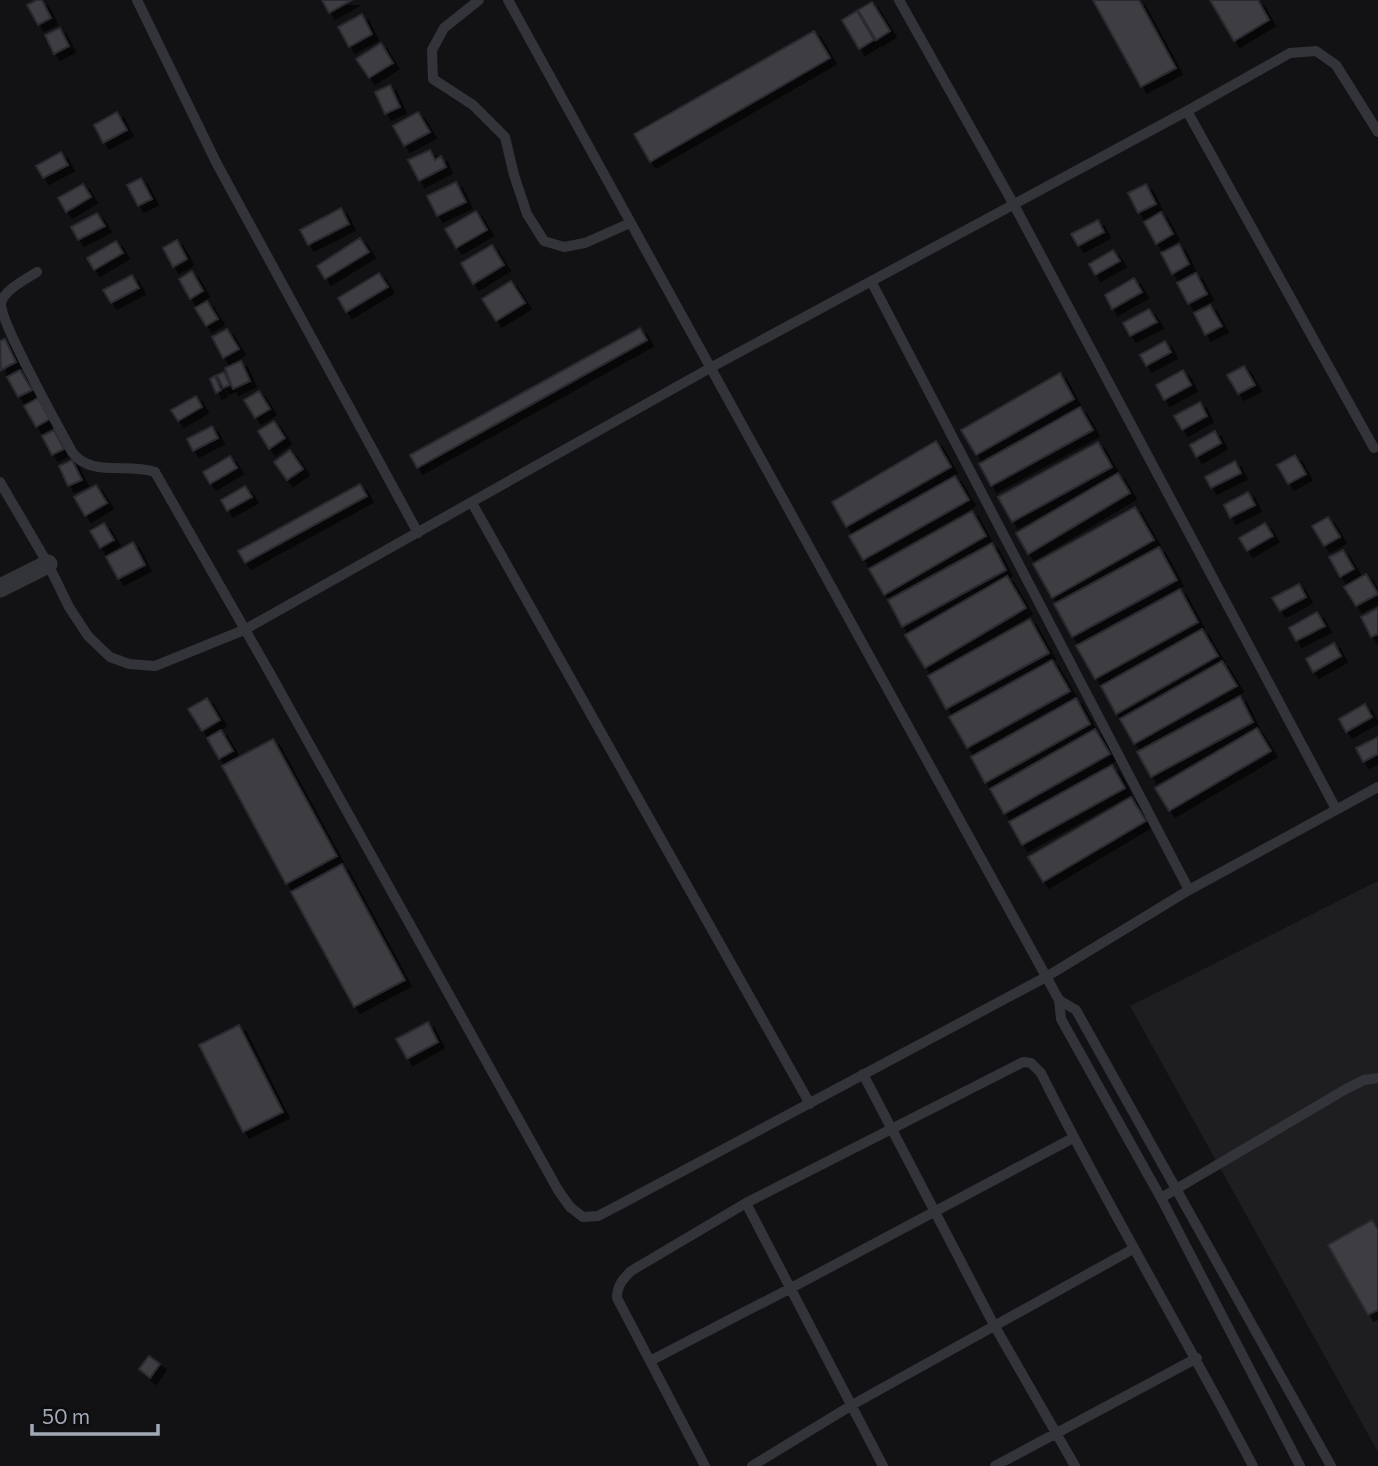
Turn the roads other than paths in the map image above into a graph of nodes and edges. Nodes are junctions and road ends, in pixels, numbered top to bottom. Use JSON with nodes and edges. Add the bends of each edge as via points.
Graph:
{"nodes":[{"id":1,"x":136,"y":0,"type":"edge"},
{"id":2,"x":480,"y":0,"type":"edge"},
{"id":3,"x":508,"y":0,"type":"edge"},
{"id":4,"x":900,"y":0,"type":"edge"},
{"id":5,"x":1187,"y":111,"type":"junction"},
{"id":6,"x":1378,"y":132,"type":"edge"},
{"id":7,"x":1013,"y":203,"type":"junction"},
{"id":8,"x":630,"y":223,"type":"junction"},
{"id":9,"x":37,"y":272,"type":"dead end"},
{"id":10,"x":872,"y":281,"type":"junction"},
{"id":11,"x":710,"y":368,"type":"junction"},
{"id":12,"x":1374,"y":448,"type":"dead end"},
{"id":13,"x":0,"y":482,"type":"edge"},
{"id":14,"x":472,"y":503,"type":"junction"},
{"id":15,"x":418,"y":533,"type":"junction"},
{"id":16,"x":48,"y":564,"type":"junction"},
{"id":17,"x":0,"y":588,"type":"edge"},
{"id":18,"x":244,"y":630,"type":"junction"},
{"id":19,"x":1378,"y":787,"type":"edge"},
{"id":20,"x":1336,"y":809,"type":"junction"},
{"id":21,"x":1189,"y":890,"type":"junction"},
{"id":22,"x":1046,"y":977,"type":"junction"},
{"id":23,"x":1059,"y":1000,"type":"junction"},
{"id":24,"x":863,"y":1074,"type":"junction"},
{"id":25,"x":1378,"y":1078,"type":"edge"},
{"id":26,"x":810,"y":1104,"type":"junction"},
{"id":27,"x":891,"y":1128,"type":"junction"},
{"id":28,"x":1073,"y":1138,"type":"junction"},
{"id":29,"x":1177,"y":1189,"type":"junction"},
{"id":30,"x":1161,"y":1198,"type":"junction"},
{"id":31,"x":746,"y":1203,"type":"junction"},
{"id":32,"x":934,"y":1210,"type":"junction"},
{"id":33,"x":1133,"y":1250,"type":"junction"},
{"id":34,"x":791,"y":1289,"type":"junction"},
{"id":35,"x":994,"y":1325,"type":"junction"},
{"id":36,"x":1196,"y":1358,"type":"junction"},
{"id":37,"x":650,"y":1361,"type":"junction"},
{"id":38,"x":852,"y":1405,"type":"junction"},
{"id":39,"x":1056,"y":1435,"type":"junction"},
{"id":40,"x":1250,"y":1465,"type":"edge"},
{"id":41,"x":705,"y":1466,"type":"edge"},
{"id":42,"x":752,"y":1466,"type":"edge"},
{"id":43,"x":883,"y":1466,"type":"edge"},
{"id":44,"x":995,"y":1466,"type":"edge"},
{"id":45,"x":1075,"y":1466,"type":"edge"},
{"id":46,"x":1300,"y":1466,"type":"edge"},
{"id":47,"x":1331,"y":1466,"type":"edge"}],
"edges":[{"from":1,"to":15,"type":"lane","via":[[217,164]]},
{"from":2,"to":8,"type":"lane","via":[[444,28],[432,50],[433,79],[473,105],[505,136],[527,214],[544,241],[564,247],[585,243]]},
{"from":3,"to":8,"type":"lane"},
{"from":4,"to":7,"type":"lane"},
{"from":5,"to":6,"type":"lane","via":[[1290,52],[1316,51],[1336,65]]},
{"from":5,"to":7,"type":"lane"},
{"from":5,"to":12,"type":"lane"},
{"from":7,"to":10,"type":"lane"},
{"from":7,"to":20,"type":"lane"},
{"from":8,"to":11,"type":"lane"},
{"from":9,"to":18,"type":"lane","via":[[8,292],[1,301],[0,315],[72,452],[80,463],[94,467],[155,472]]},
{"from":10,"to":11,"type":"lane"},
{"from":10,"to":21,"type":"lane"},
{"from":11,"to":14,"type":"lane"},
{"from":11,"to":22,"type":"lane"},
{"from":13,"to":16,"type":"lane"},
{"from":14,"to":15,"type":"lane"},
{"from":14,"to":26,"type":"lane"},
{"from":15,"to":18,"type":"lane"},
{"from":16,"to":17,"type":"street"},
{"from":16,"to":18,"type":"lane","via":[[88,636],[110,657],[129,664],[155,666]]},
{"from":18,"to":26,"type":"lane","via":[[570,1207],[583,1217],[598,1216]]},
{"from":19,"to":20,"type":"lane"},
{"from":20,"to":21,"type":"lane"},
{"from":21,"to":22,"type":"lane"},
{"from":22,"to":23,"type":"lane"},
{"from":22,"to":24,"type":"lane"},
{"from":23,"to":29,"type":"lane","via":[[1076,1010]]},
{"from":23,"to":30,"type":"lane","via":[[1061,1019]]},
{"from":24,"to":26,"type":"lane"},
{"from":24,"to":27,"type":"lane"},
{"from":25,"to":29,"type":"lane","via":[[1346,1089]]},
{"from":27,"to":28,"type":"lane","via":[[1023,1062],[1041,1073]]},
{"from":27,"to":31,"type":"lane"},
{"from":27,"to":32,"type":"lane"},
{"from":28,"to":32,"type":"lane"},
{"from":28,"to":33,"type":"lane"},
{"from":29,"to":30,"type":"lane"},
{"from":29,"to":47,"type":"lane"},
{"from":30,"to":46,"type":"lane"},
{"from":31,"to":34,"type":"lane"},
{"from":31,"to":37,"type":"lane","via":[[622,1279],[617,1298]]},
{"from":32,"to":34,"type":"lane"},
{"from":32,"to":35,"type":"lane"},
{"from":33,"to":35,"type":"lane"},
{"from":33,"to":36,"type":"lane"},
{"from":34,"to":37,"type":"lane"},
{"from":34,"to":38,"type":"lane"},
{"from":35,"to":38,"type":"lane"},
{"from":35,"to":39,"type":"lane"},
{"from":36,"to":39,"type":"lane"},
{"from":36,"to":40,"type":"lane"},
{"from":37,"to":41,"type":"lane"},
{"from":38,"to":42,"type":"lane"},
{"from":38,"to":43,"type":"lane"},
{"from":39,"to":44,"type":"lane"},
{"from":39,"to":45,"type":"lane"}]}
